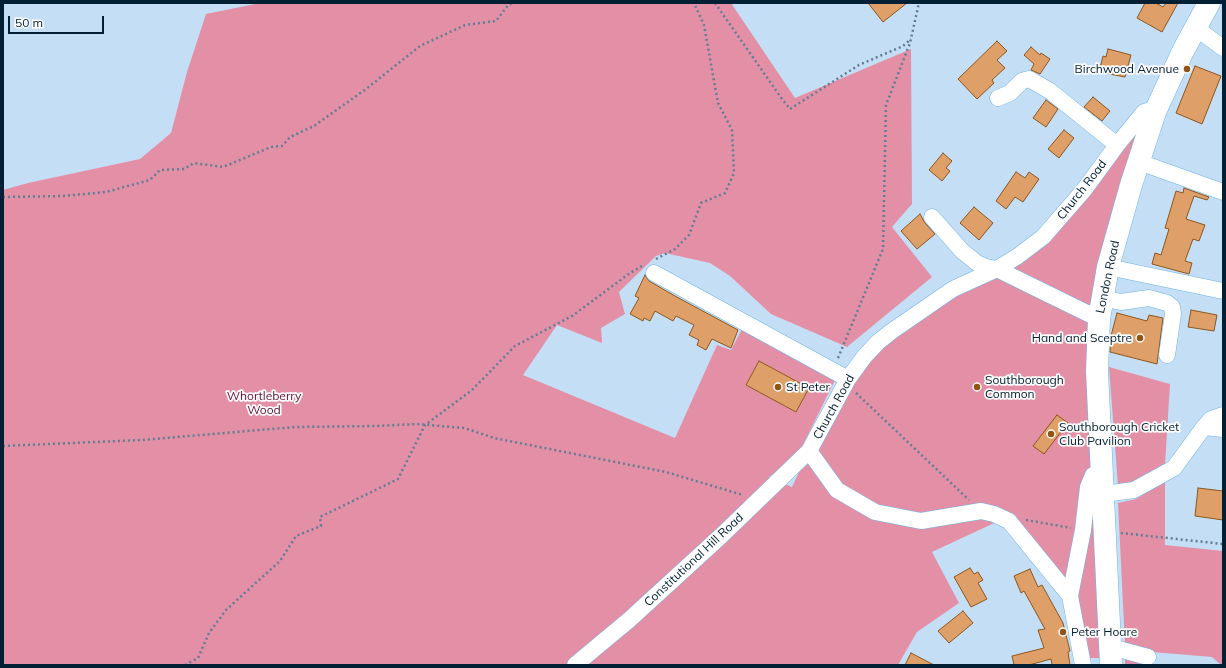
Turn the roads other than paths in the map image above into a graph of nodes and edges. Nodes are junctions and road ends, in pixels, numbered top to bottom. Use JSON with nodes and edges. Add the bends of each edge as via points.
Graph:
{"nodes":[{"id":1,"x":1209,"y":3,"type":"edge"},
{"id":2,"x":1196,"y":28,"type":"junction"},
{"id":3,"x":1223,"y":48,"type":"edge"},
{"id":4,"x":998,"y":98,"type":"dead end"},
{"id":5,"x":1155,"y":112,"type":"junction"},
{"id":6,"x":1117,"y":145,"type":"junction"},
{"id":7,"x":1139,"y":162,"type":"junction"},
{"id":8,"x":1223,"y":192,"type":"edge"},
{"id":9,"x":932,"y":217,"type":"dead end"},
{"id":10,"x":651,"y":266,"type":"road end"},
{"id":11,"x":1108,"y":267,"type":"junction"},
{"id":12,"x":997,"y":269,"type":"junction"},
{"id":13,"x":1223,"y":291,"type":"edge"},
{"id":14,"x":1100,"y":308,"type":"junction"},
{"id":15,"x":1167,"y":355,"type":"dead end"},
{"id":16,"x":847,"y":381,"type":"junction"},
{"id":17,"x":1223,"y":415,"type":"edge"},
{"id":18,"x":1204,"y":427,"type":"junction"},
{"id":19,"x":1223,"y":429,"type":"edge"},
{"id":20,"x":809,"y":452,"type":"junction"},
{"id":21,"x":1103,"y":484,"type":"junction"},
{"id":22,"x":1070,"y":596,"type":"junction"},
{"id":23,"x":1111,"y":656,"type":"edge"},
{"id":24,"x":1148,"y":657,"type":"dead end"},
{"id":25,"x":576,"y":665,"type":"edge"},
{"id":26,"x":1083,"y":665,"type":"edge"}],
"edges":[{"from":1,"to":2,"type":"highway","name":"London Road"},
{"from":2,"to":3,"type":"street"},
{"from":2,"to":5,"type":"highway","name":"London Road"},
{"from":4,"to":6,"type":"street","via":[[1010,93],[1022,81],[1030,79],[1050,91]]},
{"from":5,"to":6,"type":"street","name":"Church Road","via":[[1144,112]]},
{"from":5,"to":7,"type":"highway","name":"London Road"},
{"from":6,"to":12,"type":"street","name":"Church Road","via":[[1084,190],[1043,237]]},
{"from":7,"to":8,"type":"street"},
{"from":7,"to":11,"type":"highway","name":"London Road"},
{"from":9,"to":12,"type":"street","via":[[962,251],[977,263]]},
{"from":10,"to":16,"type":"street"},
{"from":11,"to":13,"type":"street"},
{"from":11,"to":14,"type":"highway","name":"London Road"},
{"from":12,"to":14,"type":"street"},
{"from":12,"to":16,"type":"street","name":"Church Road","via":[[952,289],[892,331],[864,357]]},
{"from":14,"to":15,"type":"street","via":[[1149,298],[1167,303],[1172,307],[1173,314]]},
{"from":14,"to":21,"type":"highway","name":"London Road","via":[[1097,371]]},
{"from":16,"to":20,"type":"street","name":"Church Road"},
{"from":17,"to":18,"type":"street","via":[[1211,419]]},
{"from":18,"to":19,"type":"street"},
{"from":18,"to":21,"type":"street","via":[[1174,468],[1134,490]]},
{"from":20,"to":22,"type":"street","name":"Church Road","via":[[837,490],[874,512],[921,520],[981,511],[1005,518]]},
{"from":20,"to":25,"type":"street","name":"Constitutional Hill Road","via":[[722,535]]},
{"from":21,"to":22,"type":"street","via":[[1093,475],[1088,487],[1083,530]]},
{"from":21,"to":23,"type":"highway","name":"London Road"},
{"from":22,"to":26,"type":"street","name":"Church Road"},
{"from":23,"to":24,"type":"street"}]}
